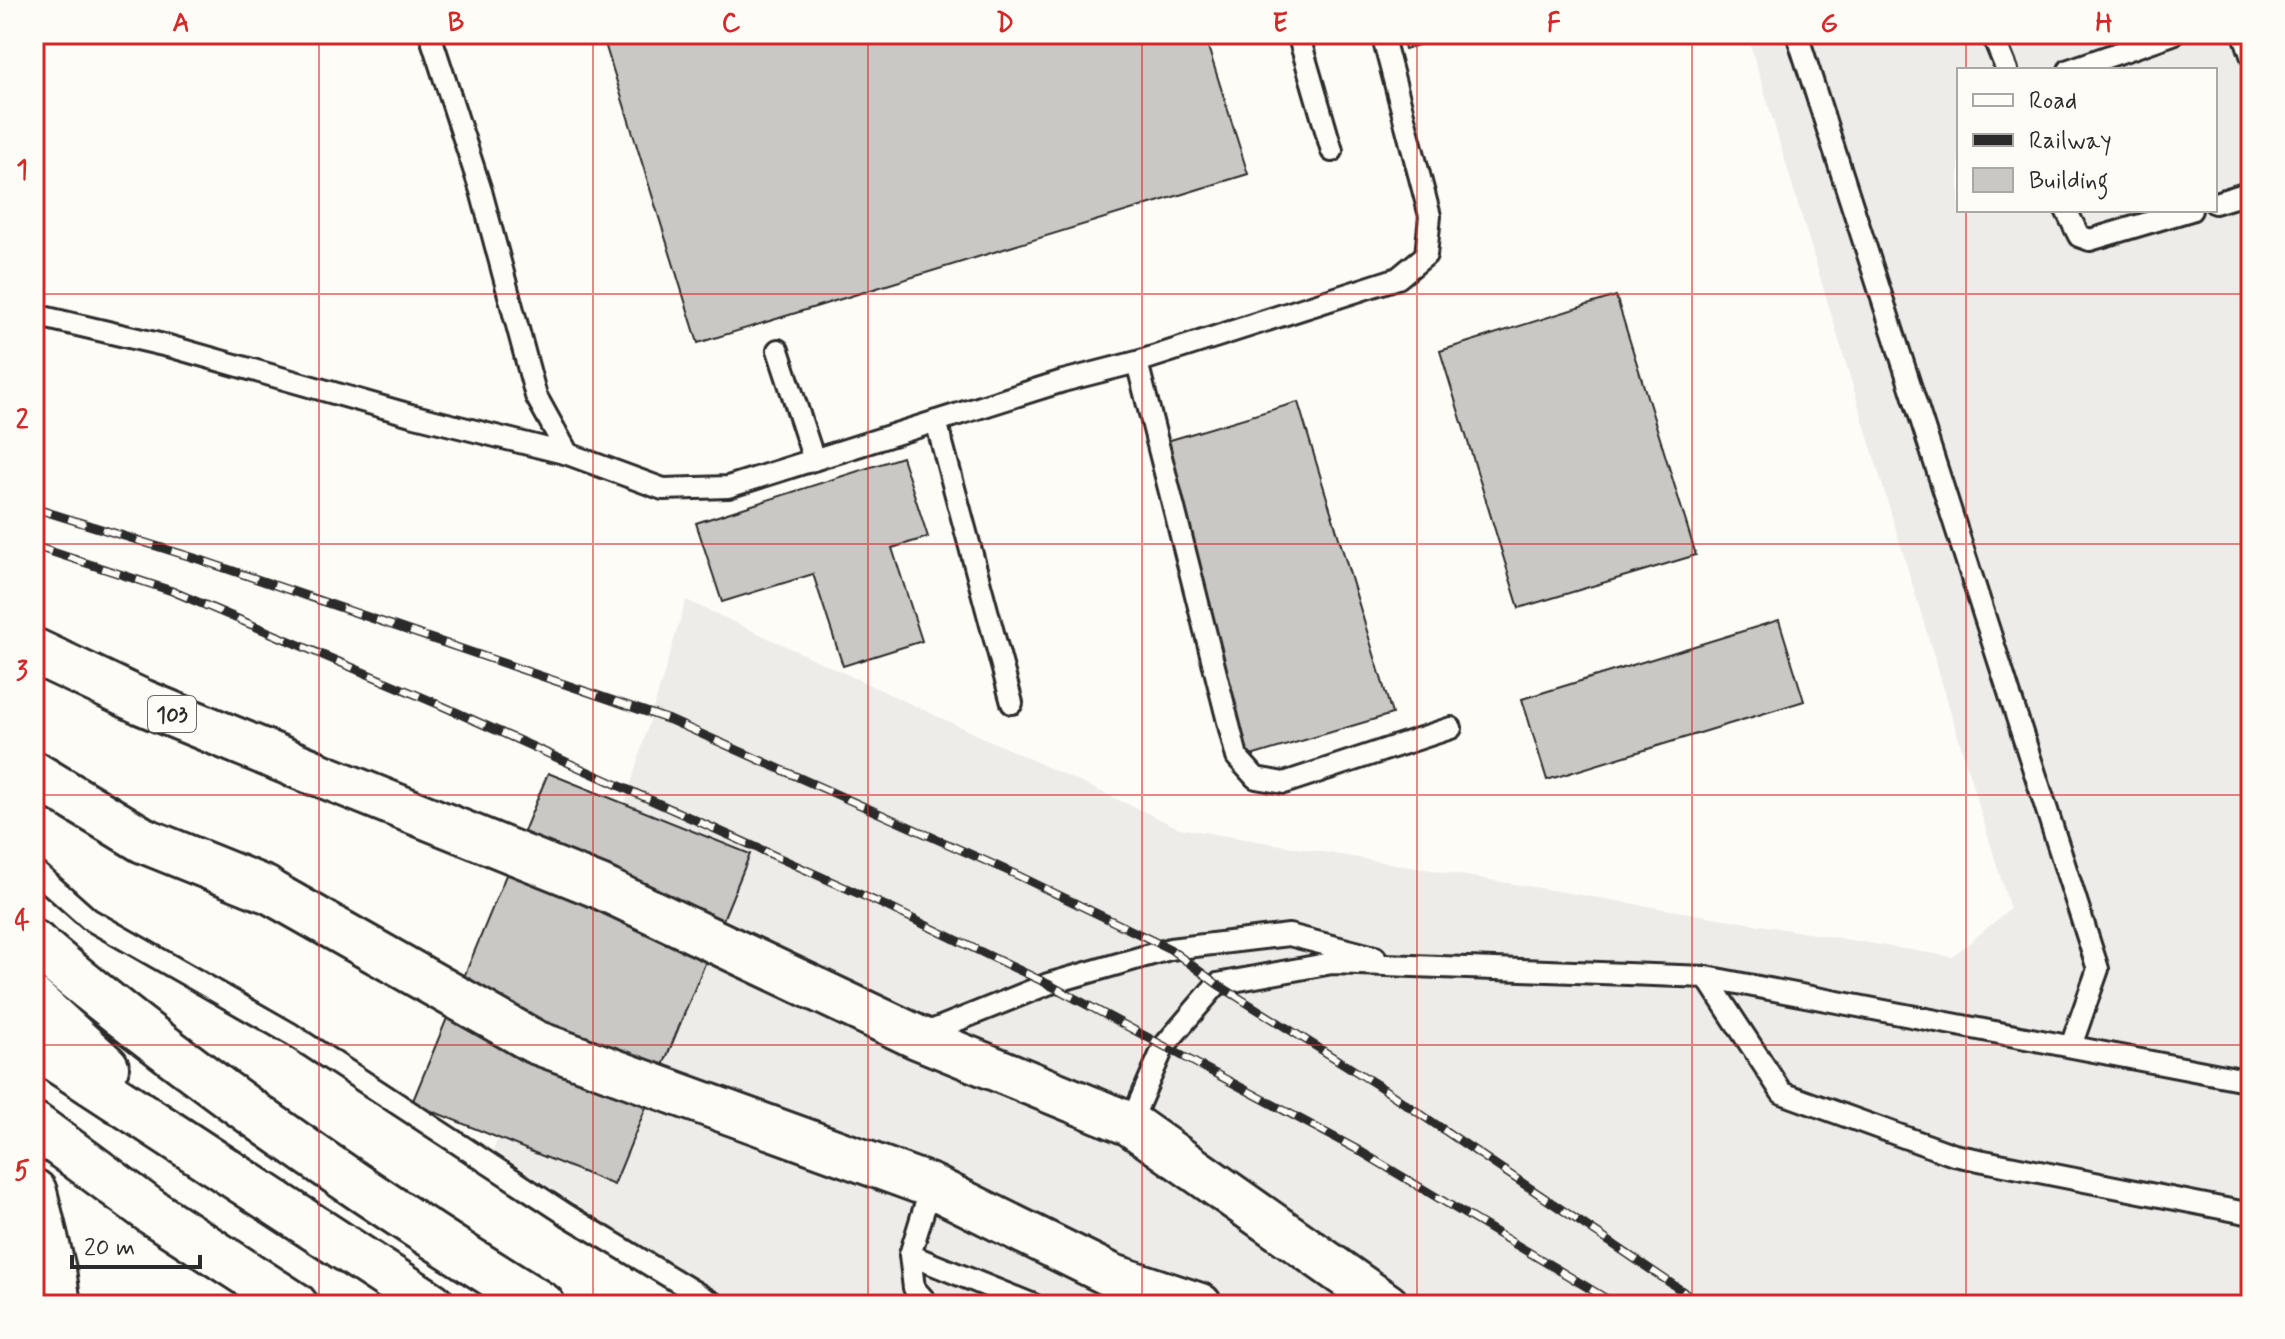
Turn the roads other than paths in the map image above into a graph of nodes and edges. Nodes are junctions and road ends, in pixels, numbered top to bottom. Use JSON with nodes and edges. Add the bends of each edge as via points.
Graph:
{"nodes":[{"id":1,"x":430,"y":34,"type":"edge"},
{"id":2,"x":1298,"y":34,"type":"edge"},
{"id":3,"x":1382,"y":34,"type":"edge"},
{"id":4,"x":1797,"y":34,"type":"edge"},
{"id":5,"x":1992,"y":34,"type":"edge"},
{"id":6,"x":2173,"y":34,"type":"edge"},
{"id":7,"x":2244,"y":34,"type":"edge"},
{"id":8,"x":2251,"y":55,"type":"edge"},
{"id":9,"x":2006,"y":68,"type":"edge"},
{"id":10,"x":2075,"y":68,"type":"edge"},
{"id":11,"x":1332,"y":151,"type":"dead end"},
{"id":12,"x":2251,"y":192,"type":"edge"},
{"id":13,"x":2217,"y":202,"type":"edge"},
{"id":14,"x":2067,"y":212,"type":"edge"},
{"id":15,"x":2184,"y":212,"type":"edge"},
{"id":16,"x":34,"y":311,"type":"edge"},
{"id":17,"x":778,"y":350,"type":"dead end"},
{"id":18,"x":1137,"y":362,"type":"junction"},
{"id":19,"x":936,"y":421,"type":"junction"},
{"id":20,"x":568,"y":454,"type":"junction"},
{"id":21,"x":814,"y":460,"type":"junction"},
{"id":22,"x":34,"y":651,"type":"edge"},
{"id":23,"x":1012,"y":703,"type":"dead end"},
{"id":24,"x":1451,"y":728,"type":"dead end"},
{"id":25,"x":313,"y":772,"type":"joint"},
{"id":26,"x":34,"y":774,"type":"edge"},
{"id":27,"x":34,"y":870,"type":"edge"},
{"id":28,"x":265,"y":889,"type":"joint"},
{"id":29,"x":34,"y":943,"type":"edge"},
{"id":30,"x":1417,"y":968,"type":"junction"},
{"id":31,"x":1706,"y":977,"type":"junction"},
{"id":32,"x":34,"y":1001,"type":"edge"},
{"id":33,"x":917,"y":1037,"type":"junction"},
{"id":34,"x":34,"y":1045,"type":"edge"},
{"id":35,"x":2071,"y":1046,"type":"junction"},
{"id":36,"x":2251,"y":1081,"type":"edge"},
{"id":37,"x":1130,"y":1124,"type":"junction"},
{"id":38,"x":34,"y":1125,"type":"edge"},
{"id":39,"x":34,"y":1152,"type":"edge"},
{"id":40,"x":931,"y":1186,"type":"junction"},
{"id":41,"x":257,"y":1190,"type":"junction"},
{"id":42,"x":34,"y":1192,"type":"edge"},
{"id":43,"x":152,"y":1212,"type":"junction"},
{"id":44,"x":2251,"y":1214,"type":"edge"},
{"id":45,"x":910,"y":1255,"type":"junction"},
{"id":46,"x":58,"y":1305,"type":"edge"},
{"id":47,"x":295,"y":1305,"type":"edge"},
{"id":48,"x":432,"y":1305,"type":"edge"},
{"id":49,"x":542,"y":1305,"type":"edge"},
{"id":50,"x":716,"y":1305,"type":"edge"},
{"id":51,"x":929,"y":1305,"type":"edge"},
{"id":52,"x":1034,"y":1305,"type":"edge"},
{"id":53,"x":1200,"y":1305,"type":"edge"},
{"id":54,"x":1387,"y":1305,"type":"edge"}],
"edges":[{"from":1,"to":20,"type":"lane","via":[[481,191],[536,396]]},
{"from":2,"to":11,"type":"lane"},
{"from":3,"to":18,"type":"lane","via":[[1430,216],[1426,255],[1398,278]]},
{"from":4,"to":35,"type":"lane","via":[[2098,969]]},
{"from":5,"to":9,"type":"lane"},
{"from":6,"to":10,"type":"lane"},
{"from":7,"to":8,"type":"lane"},
{"from":12,"to":13,"type":"lane"},
{"from":14,"to":15,"type":"lane","via":[[2079,236],[2090,240]]},
{"from":16,"to":20,"type":"lane"},
{"from":17,"to":21,"type":"lane"},
{"from":18,"to":19,"type":"lane"},
{"from":18,"to":24,"type":"lane","via":[[1237,757],[1256,778],[1284,783]]},
{"from":19,"to":21,"type":"lane"},
{"from":19,"to":23,"type":"lane"},
{"from":20,"to":21,"type":"lane","via":[[663,489],[728,487]]},
{"from":22,"to":25,"type":"main road","number":"103"},
{"from":25,"to":33,"type":"street","via":[[600,887]]},
{"from":26,"to":28,"type":"main road","via":[[143,840]]},
{"from":27,"to":50,"type":"lane","via":[[89,919],[291,1034],[567,1215]]},
{"from":28,"to":40,"type":"street","via":[[535,1042]]},
{"from":29,"to":49,"type":"main road","via":[[131,1024],[294,1144]]},
{"from":30,"to":31,"type":"lane"},
{"from":30,"to":33,"type":"lane","via":[[1289,935],[1170,949],[1048,984]]},
{"from":30,"to":37,"type":"lane","via":[[1332,963],[1217,984],[1164,1046]]},
{"from":31,"to":35,"type":"lane"},
{"from":31,"to":44,"type":"lane","via":[[1782,1093],[1954,1155]]},
{"from":32,"to":41,"type":"main road","via":[[178,1130]]},
{"from":33,"to":37,"type":"street"},
{"from":34,"to":41,"type":"main road"},
{"from":35,"to":36,"type":"lane"},
{"from":37,"to":54,"type":"street"},
{"from":38,"to":43,"type":"main road"},
{"from":39,"to":43,"type":"main road"},
{"from":40,"to":45,"type":"lane"},
{"from":40,"to":53,"type":"street","via":[[1113,1276]]},
{"from":41,"to":48,"type":"main road"},
{"from":42,"to":46,"type":"main road"},
{"from":43,"to":47,"type":"main road"},
{"from":45,"to":51,"type":"lane","via":[[914,1288]]},
{"from":45,"to":52,"type":"lane"}]}
